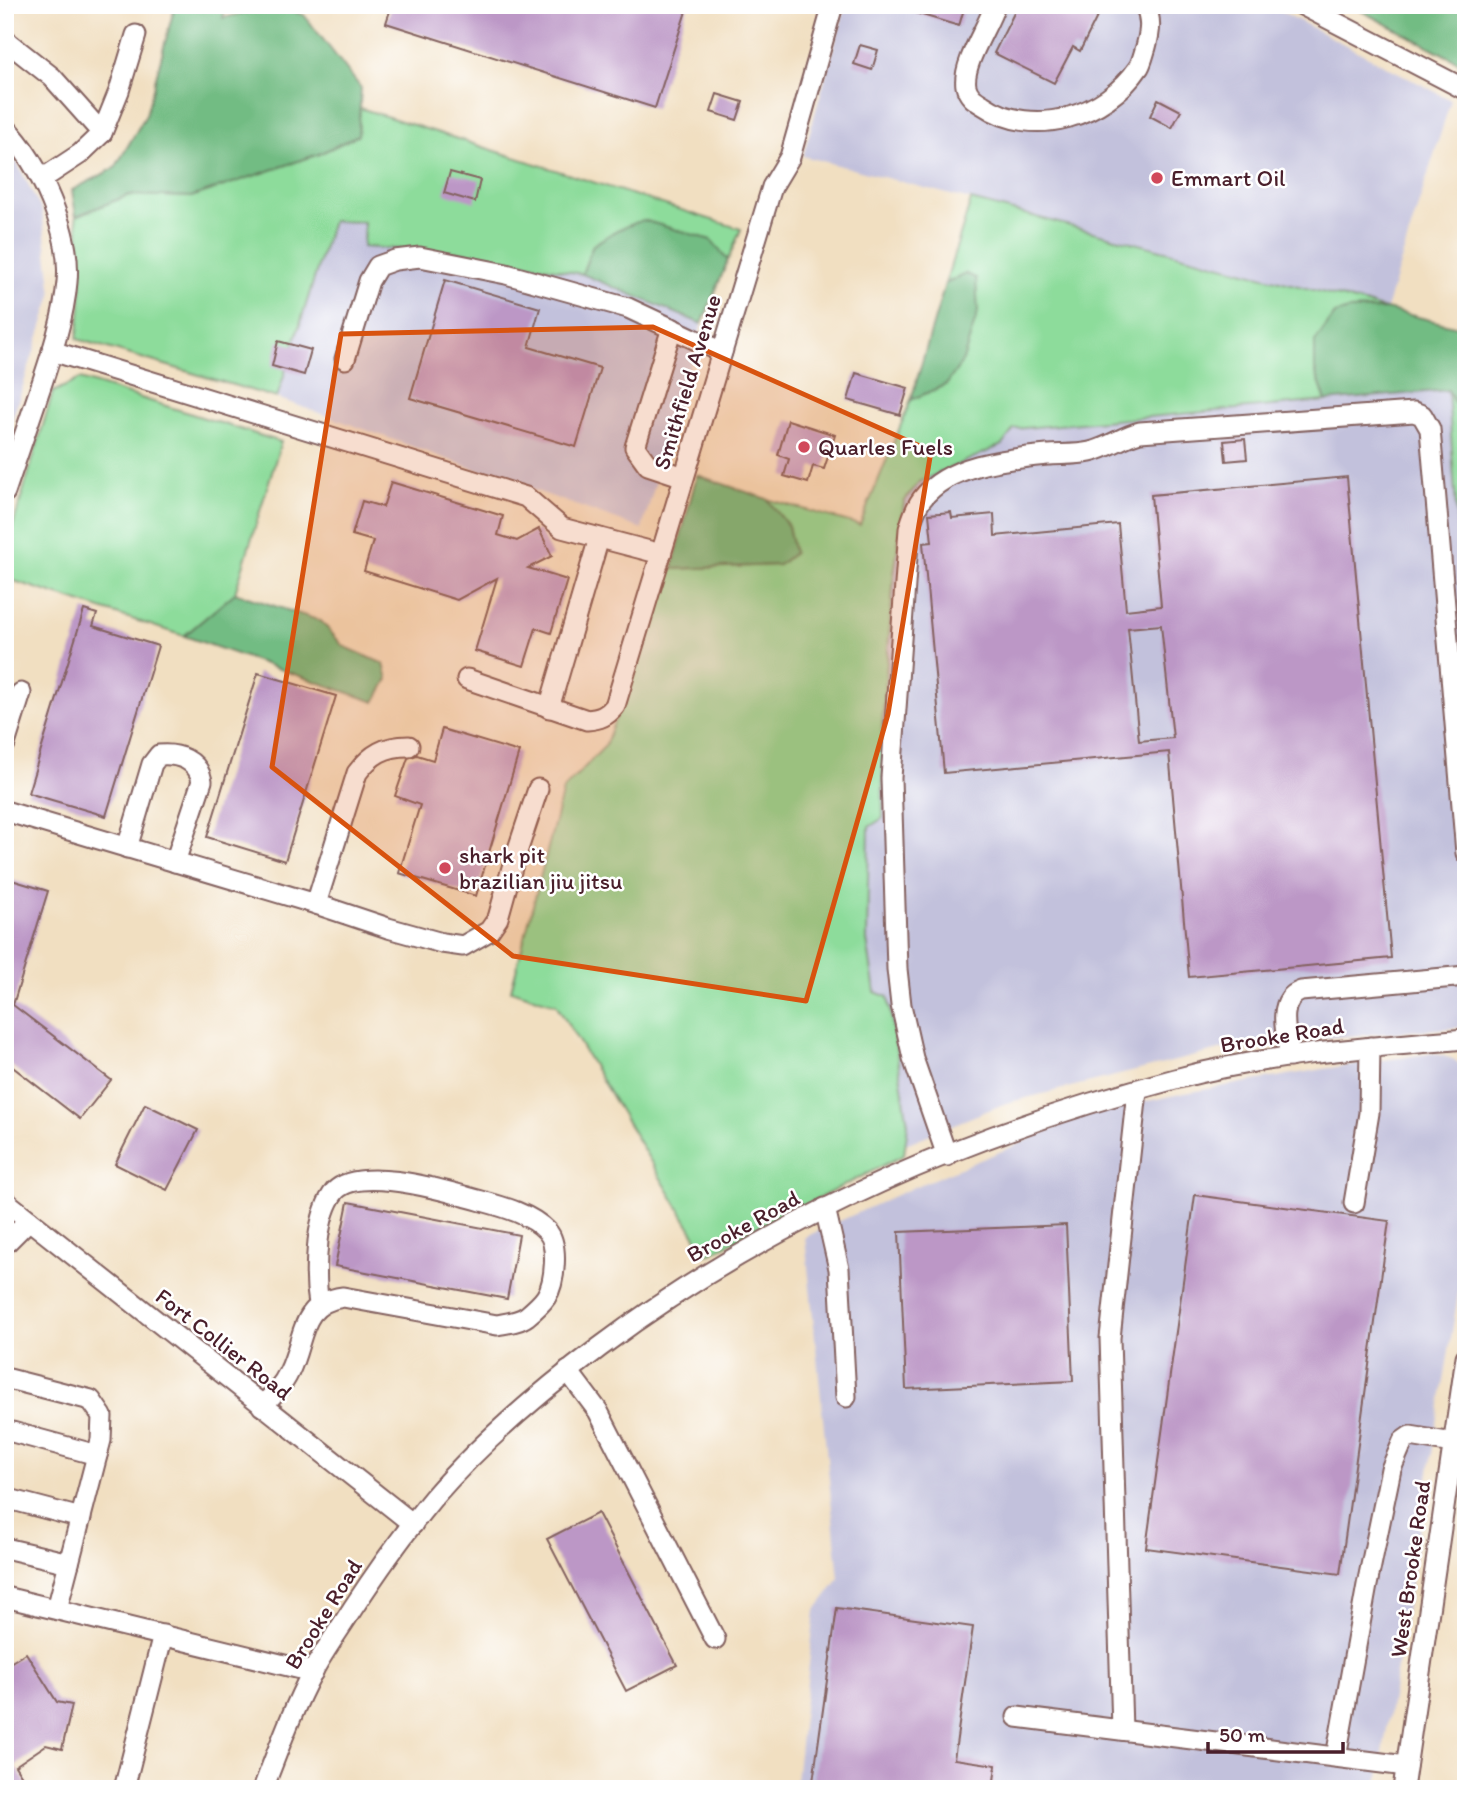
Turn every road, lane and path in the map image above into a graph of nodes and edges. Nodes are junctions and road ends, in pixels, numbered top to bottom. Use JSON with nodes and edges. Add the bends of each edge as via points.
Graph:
{"nodes":[{"id":1,"x":833,"y":5,"type":"edge"},
{"id":2,"x":995,"y":5,"type":"edge"},
{"id":3,"x":1145,"y":5,"type":"edge"},
{"id":4,"x":1302,"y":5,"type":"edge"},
{"id":5,"x":136,"y":35,"type":"dead end"},
{"id":6,"x":5,"y":40,"type":"edge"},
{"id":7,"x":1466,"y":90,"type":"edge"},
{"id":8,"x":5,"y":127,"type":"edge"},
{"id":9,"x":102,"y":133,"type":"junction"},
{"id":10,"x":42,"y":179,"type":"junction"},
{"id":11,"x":672,"y":328,"type":"junction"},
{"id":12,"x":52,"y":351,"type":"junction"},
{"id":13,"x":722,"y":352,"type":"junction"},
{"id":14,"x":345,"y":359,"type":"dead end"},
{"id":15,"x":684,"y":477,"type":"junction"},
{"id":16,"x":5,"y":492,"type":"edge"},
{"id":17,"x":599,"y":538,"type":"junction"},
{"id":18,"x":661,"y":554,"type":"junction"},
{"id":19,"x":467,"y":679,"type":"dead end"},
{"id":20,"x":21,"y":693,"type":"dead end"},
{"id":21,"x":549,"y":708,"type":"junction"},
{"id":22,"x":5,"y":744,"type":"edge"},
{"id":23,"x":409,"y":746,"type":"dead end"},
{"id":24,"x":538,"y":789,"type":"dead end"},
{"id":25,"x":5,"y":811,"type":"edge"},
{"id":26,"x":127,"y":848,"type":"junction"},
{"id":27,"x":1466,"y":853,"type":"edge"},
{"id":28,"x":175,"y":862,"type":"junction"},
{"id":29,"x":316,"y":904,"type":"junction"},
{"id":30,"x":1466,"y":975,"type":"edge"},
{"id":31,"x":1466,"y":1039,"type":"edge"},
{"id":32,"x":1370,"y":1047,"type":"junction"},
{"id":33,"x":1290,"y":1057,"type":"junction"},
{"id":34,"x":1137,"y":1091,"type":"junction"},
{"id":35,"x":947,"y":1156,"type":"junction"},
{"id":36,"x":5,"y":1201,"type":"edge"},
{"id":37,"x":1354,"y":1203,"type":"dead end"},
{"id":38,"x":825,"y":1208,"type":"junction"},
{"id":39,"x":29,"y":1220,"type":"junction"},
{"id":40,"x":5,"y":1244,"type":"edge"},
{"id":41,"x":319,"y":1304,"type":"junction"},
{"id":42,"x":1466,"y":1357,"type":"edge"},
{"id":43,"x":568,"y":1371,"type":"junction"},
{"id":44,"x":5,"y":1378,"type":"edge"},
{"id":45,"x":846,"y":1397,"type":"dead end"},
{"id":46,"x":262,"y":1406,"type":"junction"},
{"id":47,"x":5,"y":1430,"type":"edge"},
{"id":48,"x":1453,"y":1443,"type":"junction"},
{"id":49,"x":97,"y":1455,"type":"junction"},
{"id":50,"x":5,"y":1499,"type":"edge"},
{"id":51,"x":81,"y":1518,"type":"junction"},
{"id":52,"x":413,"y":1524,"type":"junction"},
{"id":53,"x":5,"y":1548,"type":"edge"},
{"id":54,"x":69,"y":1563,"type":"junction"},
{"id":55,"x":5,"y":1597,"type":"edge"},
{"id":56,"x":57,"y":1609,"type":"junction"},
{"id":57,"x":163,"y":1635,"type":"junction"},
{"id":58,"x":715,"y":1639,"type":"dead end"},
{"id":59,"x":313,"y":1672,"type":"junction"},
{"id":60,"x":1017,"y":1717,"type":"dead end"},
{"id":61,"x":1122,"y":1730,"type":"junction"},
{"id":62,"x":1336,"y":1758,"type":"junction"},
{"id":63,"x":1406,"y":1766,"type":"junction"},
{"id":64,"x":124,"y":1789,"type":"edge"},
{"id":65,"x":263,"y":1789,"type":"edge"},
{"id":66,"x":1403,"y":1789,"type":"edge"}],
"edges":[{"from":1,"to":13,"type":"street","name":"Smithfield Avenue","via":[[790,157],[772,187]]},
{"from":2,"to":3,"type":"street","via":[[965,85],[970,97],[994,113],[1034,122],[1068,119],[1106,102],[1140,66],[1151,28]]},
{"from":4,"to":7,"type":"street"},
{"from":5,"to":9,"type":"street"},
{"from":6,"to":9,"type":"street","via":[[52,77]]},
{"from":8,"to":10,"type":"street"},
{"from":9,"to":10,"type":"street"},
{"from":10,"to":12,"type":"street","via":[[66,251],[68,281]]},
{"from":11,"to":13,"type":"street"},
{"from":11,"to":14,"type":"street","via":[[615,304],[506,274],[420,257],[378,266]]},
{"from":11,"to":15,"type":"street","via":[[635,446],[648,465]]},
{"from":12,"to":16,"type":"street"},
{"from":12,"to":17,"type":"street","via":[[526,497],[562,528]]},
{"from":13,"to":15,"type":"street","name":"Smithfield Avenue"},
{"from":15,"to":18,"type":"street","name":"Smithfield Avenue"},
{"from":17,"to":18,"type":"street"},
{"from":17,"to":21,"type":"street"},
{"from":18,"to":21,"type":"street","name":"Smithfield Avenue","via":[[615,706],[608,714],[587,720]]},
{"from":19,"to":21,"type":"street","name":"Smithfield Avenue"},
{"from":20,"to":22,"type":"street"},
{"from":23,"to":29,"type":"street","via":[[377,752],[357,773]]},
{"from":24,"to":29,"type":"street","via":[[498,918],[477,939],[463,946],[442,943]]},
{"from":25,"to":26,"type":"street"},
{"from":26,"to":28,"type":"street"},
{"from":26,"to":28,"type":"street","via":[[152,764],[159,755],[171,754],[189,761],[200,771],[202,781]]},
{"from":27,"to":35,"type":"street","via":[[1430,429],[1422,415],[1140,432],[1090,452],[1012,458],[948,477],[921,500],[909,529],[891,778],[901,1005],[913,1058]]},
{"from":28,"to":29,"type":"street"},
{"from":30,"to":33,"type":"street","via":[[1293,994],[1284,1020]]},
{"from":31,"to":32,"type":"street","name":"Brooke Road"},
{"from":32,"to":33,"type":"street","name":"Brooke Road"},
{"from":32,"to":37,"type":"street","via":[[1369,1113]]},
{"from":33,"to":34,"type":"street","name":"Brooke Road","via":[[1188,1076]]},
{"from":34,"to":35,"type":"street","name":"Brooke Road","via":[[1050,1115]]},
{"from":34,"to":61,"type":"street","via":[[1110,1338]]},
{"from":35,"to":38,"type":"street","name":"Brooke Road"},
{"from":36,"to":39,"type":"street","name":"Fort Collier Road"},
{"from":38,"to":43,"type":"street","name":"Brooke Road","via":[[670,1297]]},
{"from":38,"to":45,"type":"street","via":[[839,1269]]},
{"from":39,"to":40,"type":"street"},
{"from":39,"to":46,"type":"street","name":"Fort Collier Road"},
{"from":41,"to":41,"type":"street","via":[[314,1280],[328,1202],[337,1189],[356,1181],[388,1180],[500,1207],[532,1220],[548,1232],[553,1245],[556,1259],[547,1296],[526,1317],[512,1322],[497,1325],[343,1297]]},
{"from":41,"to":46,"type":"street","via":[[310,1314],[280,1388]]},
{"from":42,"to":48,"type":"street","name":"West Brooke Road"},
{"from":43,"to":52,"type":"street","name":"Brooke Road","via":[[478,1451]]},
{"from":43,"to":58,"type":"street","via":[[598,1411]]},
{"from":44,"to":49,"type":"street","via":[[92,1400],[102,1416]]},
{"from":46,"to":52,"type":"street","name":"Fort Collier Road"},
{"from":47,"to":49,"type":"street"},
{"from":48,"to":62,"type":"street","via":[[1410,1436],[1403,1441],[1391,1469]]},
{"from":48,"to":63,"type":"street","name":"West Brooke Road"},
{"from":49,"to":51,"type":"street"},
{"from":50,"to":51,"type":"street"},
{"from":51,"to":54,"type":"street"},
{"from":52,"to":59,"type":"street","name":"Brooke Road"},
{"from":53,"to":54,"type":"street"},
{"from":54,"to":56,"type":"street"},
{"from":55,"to":56,"type":"street"},
{"from":56,"to":57,"type":"street"},
{"from":57,"to":59,"type":"street"},
{"from":57,"to":64,"type":"street"},
{"from":59,"to":65,"type":"street","name":"Brooke Road"},
{"from":60,"to":61,"type":"street"},
{"from":61,"to":62,"type":"street"},
{"from":62,"to":63,"type":"street"},
{"from":63,"to":66,"type":"street","name":"West Brooke Road"}]}
